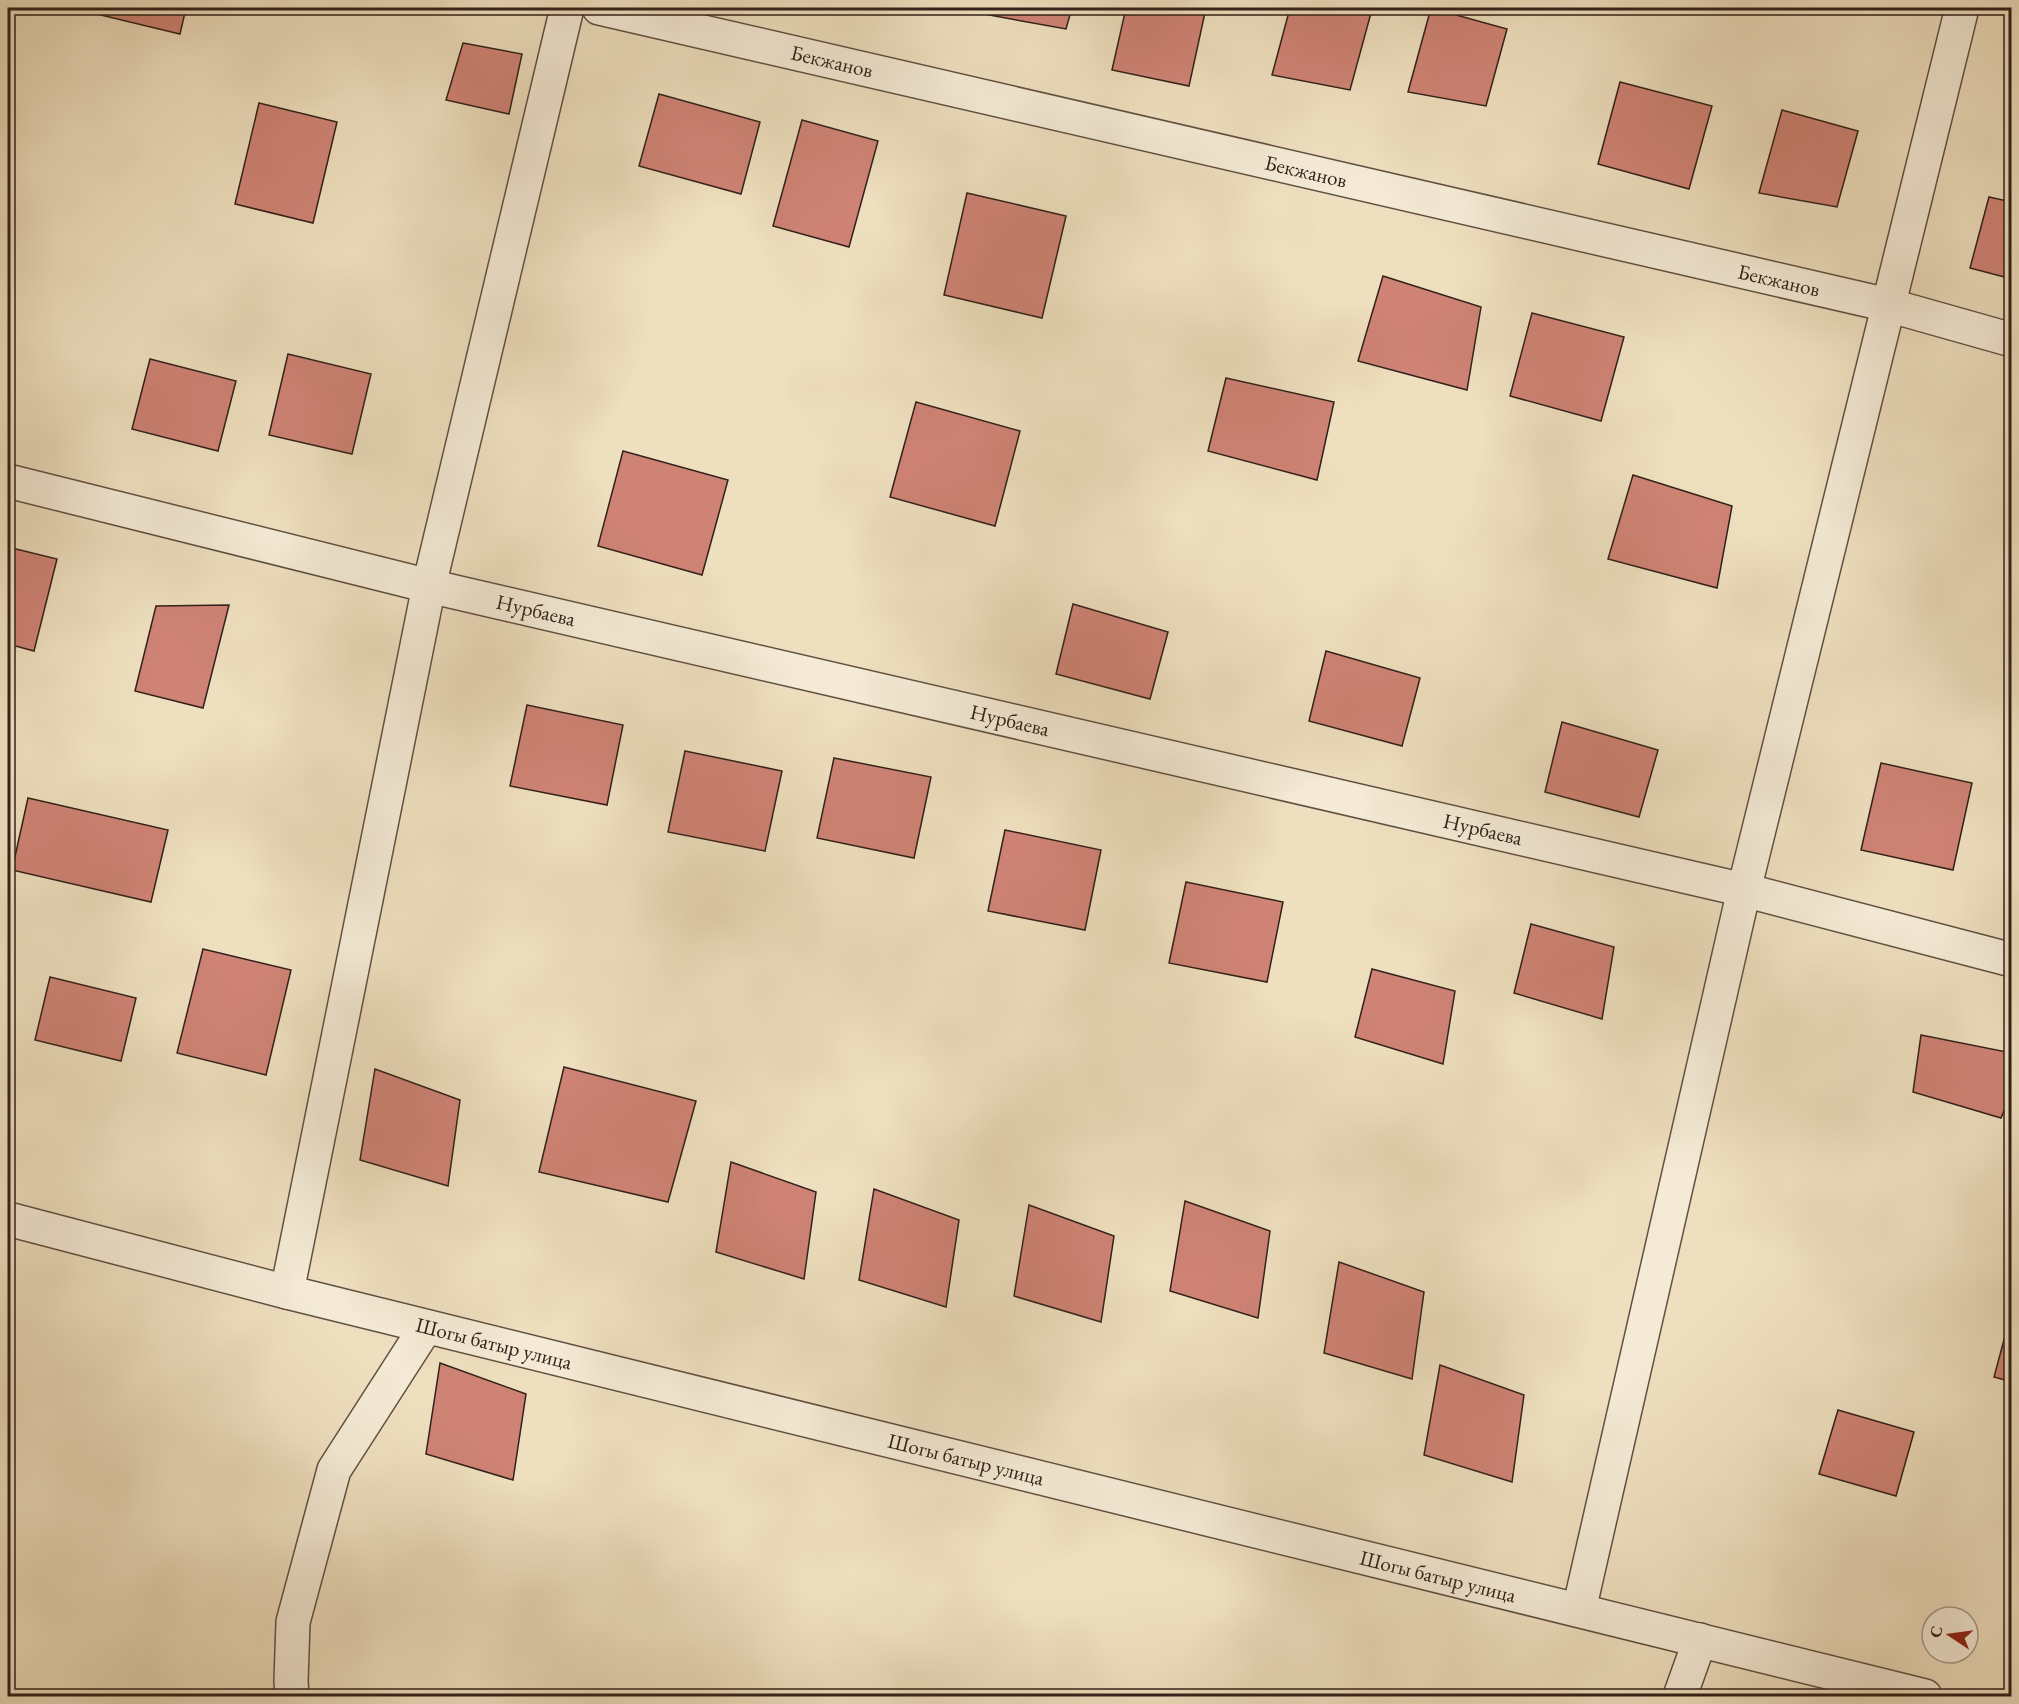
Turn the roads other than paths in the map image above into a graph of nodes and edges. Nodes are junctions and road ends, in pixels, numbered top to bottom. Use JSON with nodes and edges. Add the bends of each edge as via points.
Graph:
{"nodes":[{"id":1,"x":567,"y":8,"type":"edge"},
{"id":2,"x":599,"y":8,"type":"edge"},
{"id":3,"x":1962,"y":8,"type":"edge"},
{"id":4,"x":1888,"y":305,"type":"junction"},
{"id":5,"x":2012,"y":340,"type":"edge"},
{"id":6,"x":8,"y":481,"type":"edge"},
{"id":7,"x":429,"y":586,"type":"junction"},
{"id":8,"x":1743,"y":890,"type":"junction"},
{"id":9,"x":2012,"y":960,"type":"edge"},
{"id":10,"x":8,"y":1219,"type":"edge"},
{"id":11,"x":287,"y":1292,"type":"junction"},
{"id":12,"x":426,"y":1327,"type":"junction"},
{"id":13,"x":1579,"y":1610,"type":"junction"},
{"id":14,"x":1700,"y":1640,"type":"junction"},
{"id":15,"x":292,"y":1696,"type":"edge"},
{"id":16,"x":1680,"y":1696,"type":"edge"},
{"id":17,"x":1925,"y":1696,"type":"edge"}],
"edges":[{"from":1,"to":7,"type":"street"},
{"from":2,"to":4,"type":"street","name":"Бекжанов"},
{"from":3,"to":4,"type":"street"},
{"from":4,"to":5,"type":"street","name":"Бекжанов"},
{"from":4,"to":8,"type":"street"},
{"from":6,"to":7,"type":"street","name":"Нурбаева"},
{"from":7,"to":8,"type":"street","name":"Нурбаева"},
{"from":7,"to":11,"type":"street"},
{"from":8,"to":9,"type":"street","name":"Нурбаева"},
{"from":8,"to":13,"type":"street"},
{"from":10,"to":11,"type":"street","name":"Шогы батыр улица"},
{"from":11,"to":12,"type":"street","name":"Шогы батыр улица"},
{"from":12,"to":13,"type":"street","name":"Шогы батыр улица"},
{"from":12,"to":15,"type":"street","via":[[334,1470],[293,1622]]},
{"from":13,"to":14,"type":"street","name":"Шогы батыр улица"},
{"from":14,"to":16,"type":"street"},
{"from":14,"to":17,"type":"street","name":"Шогы батыр улица"}]}
